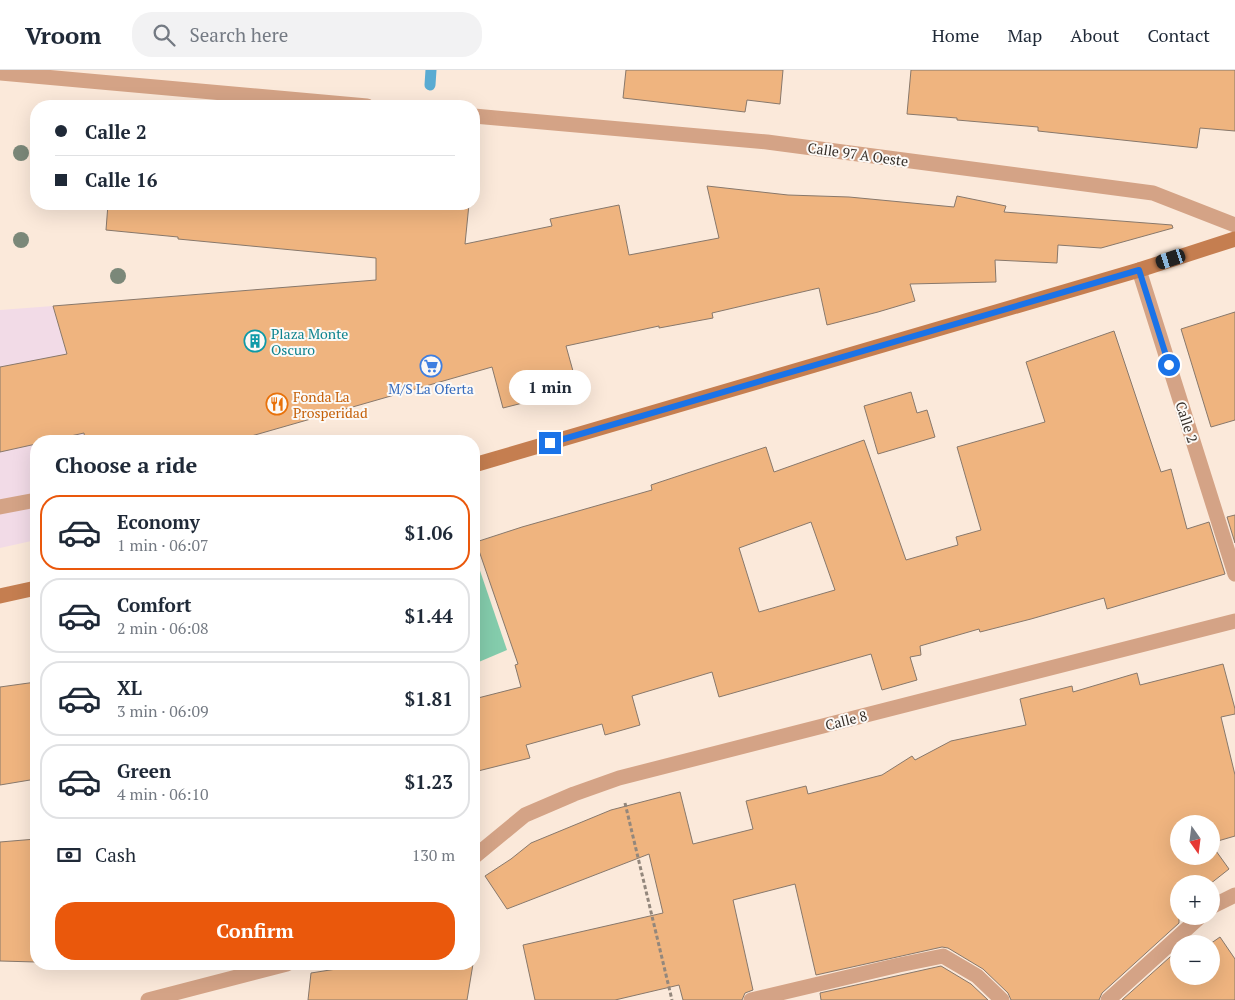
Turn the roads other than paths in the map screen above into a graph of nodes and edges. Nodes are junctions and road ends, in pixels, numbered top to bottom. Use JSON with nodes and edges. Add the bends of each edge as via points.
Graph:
{"nodes":[{"id":1,"x":0,"y":73,"type":"edge"},
{"id":2,"x":300,"y":100,"type":"edge"},
{"id":3,"x":480,"y":117,"type":"edge"},
{"id":4,"x":1235,"y":225,"type":"edge"},
{"id":5,"x":1235,"y":239,"type":"edge"},
{"id":6,"x":1139,"y":270,"type":"junction"},
{"id":7,"x":480,"y":463,"type":"edge"},
{"id":8,"x":30,"y":501,"type":"edge"},
{"id":9,"x":0,"y":507,"type":"edge"},
{"id":10,"x":1235,"y":574,"type":"edge"},
{"id":11,"x":30,"y":589,"type":"edge"},
{"id":12,"x":0,"y":596,"type":"edge"},
{"id":13,"x":1235,"y":621,"type":"edge"},
{"id":14,"x":480,"y":852,"type":"edge"},
{"id":15,"x":1235,"y":895,"type":"edge"},
{"id":16,"x":1220,"y":902,"type":"edge"},
{"id":17,"x":1190,"y":925,"type":"edge"},
{"id":18,"x":264,"y":970,"type":"edge"},
{"id":19,"x":148,"y":1000,"type":"edge"},
{"id":20,"x":751,"y":1000,"type":"edge"},
{"id":21,"x":1002,"y":1000,"type":"edge"},
{"id":22,"x":1108,"y":1000,"type":"edge"}],
"edges":[{"from":1,"to":2,"type":"street"},
{"from":3,"to":4,"type":"street","name":"Calle 97 A Oeste","via":[[767,142],[1153,193]]},
{"from":5,"to":6,"type":"main road"},
{"from":6,"to":7,"type":"main road"},
{"from":6,"to":10,"type":"street","name":"Calle 2"},
{"from":8,"to":9,"type":"street"},
{"from":11,"to":12,"type":"main road"},
{"from":13,"to":14,"type":"street","name":"Calle 8","via":[[619,778],[525,815]]},
{"from":15,"to":16,"type":"street"},
{"from":17,"to":22,"type":"street"},
{"from":18,"to":19,"type":"street"},
{"from":20,"to":21,"type":"street","via":[[943,956],[977,976]]}]}
